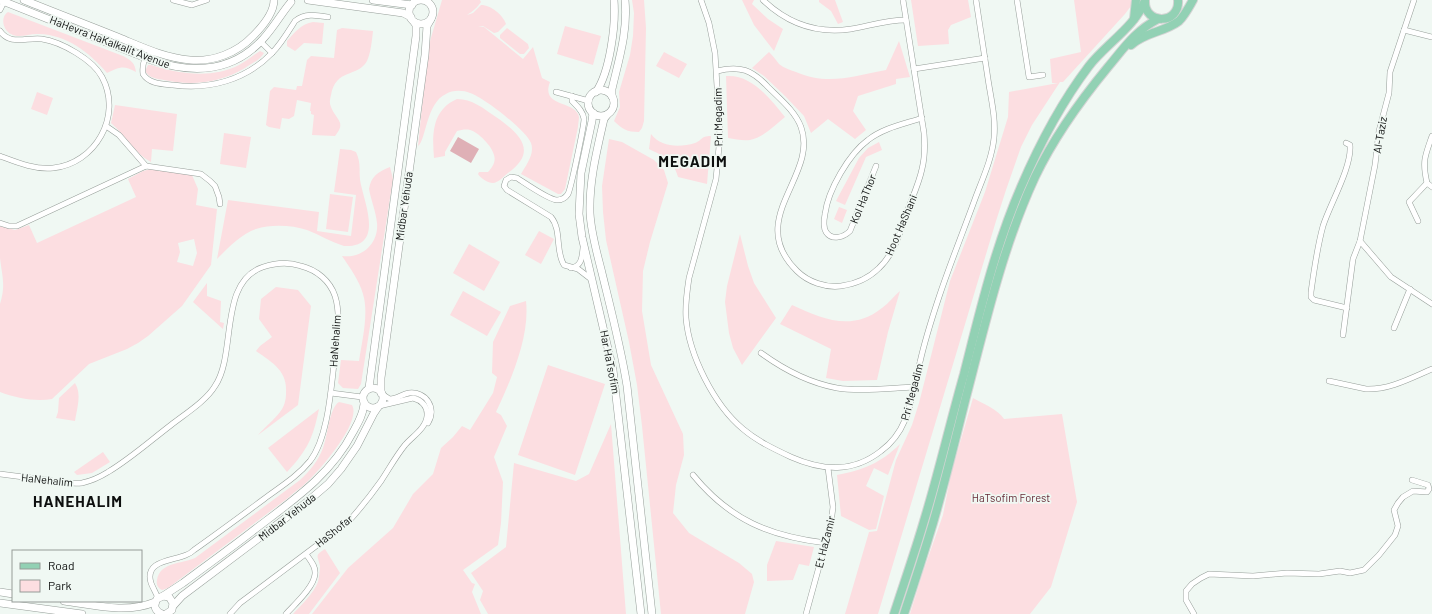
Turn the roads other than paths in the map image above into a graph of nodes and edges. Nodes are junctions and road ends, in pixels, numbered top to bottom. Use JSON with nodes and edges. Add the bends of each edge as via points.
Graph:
{"nodes":[{"id":1,"x":24,"y":0,"type":"edge"},
{"id":2,"x":173,"y":0,"type":"edge"},
{"id":3,"x":207,"y":0,"type":"edge"},
{"id":4,"x":275,"y":0,"type":"edge"},
{"id":5,"x":308,"y":0,"type":"edge"},
{"id":6,"x":373,"y":0,"type":"edge"},
{"id":7,"x":614,"y":0,"type":"edge"},
{"id":8,"x":625,"y":0,"type":"edge"},
{"id":9,"x":701,"y":0,"type":"edge"},
{"id":10,"x":763,"y":0,"type":"edge"},
{"id":11,"x":903,"y":0,"type":"edge"},
{"id":12,"x":976,"y":0,"type":"edge"},
{"id":13,"x":1018,"y":0,"type":"edge"},
{"id":14,"x":1136,"y":0,"type":"edge"},
{"id":15,"x":1145,"y":0,"type":"edge"},
{"id":16,"x":1183,"y":0,"type":"edge"},
{"id":17,"x":1193,"y":0,"type":"edge"},
{"id":18,"x":1414,"y":0,"type":"edge"},
{"id":19,"x":3,"y":1,"type":"edge"},
{"id":20,"x":293,"y":1,"type":"edge"},
{"id":21,"x":416,"y":2,"type":"edge"},
{"id":22,"x":432,"y":3,"type":"edge"},
{"id":23,"x":1178,"y":4,"type":"edge"},
{"id":24,"x":0,"y":10,"type":"edge"},
{"id":25,"x":328,"y":17,"type":"dead end"},
{"id":26,"x":431,"y":19,"type":"junction"},
{"id":27,"x":1158,"y":19,"type":"junction"},
{"id":28,"x":413,"y":20,"type":"junction"},
{"id":29,"x":906,"y":20,"type":"junction"},
{"id":30,"x":1134,"y":20,"type":"junction"},
{"id":31,"x":0,"y":30,"type":"edge"},
{"id":32,"x":1404,"y":30,"type":"junction"},
{"id":33,"x":1432,"y":37,"type":"edge"},
{"id":34,"x":261,"y":42,"type":"junction"},
{"id":35,"x":158,"y":53,"type":"junction"},
{"id":36,"x":272,"y":53,"type":"junction"},
{"id":37,"x":145,"y":58,"type":"junction"},
{"id":38,"x":985,"y":58,"type":"junction"},
{"id":39,"x":1111,"y":64,"type":"junction"},
{"id":40,"x":913,"y":67,"type":"junction"},
{"id":41,"x":717,"y":71,"type":"junction"},
{"id":42,"x":1044,"y":75,"type":"dead end"},
{"id":43,"x":556,"y":92,"type":"dead end"},
{"id":44,"x":596,"y":92,"type":"junction"},
{"id":45,"x":572,"y":96,"type":"junction"},
{"id":46,"x":612,"y":96,"type":"junction"},
{"id":47,"x":589,"y":100,"type":"junction"},
{"id":48,"x":593,"y":113,"type":"junction"},
{"id":49,"x":607,"y":115,"type":"junction"},
{"id":50,"x":922,"y":118,"type":"junction"},
{"id":51,"x":106,"y":126,"type":"junction"},
{"id":52,"x":1432,"y":136,"type":"edge"},
{"id":53,"x":1346,"y":143,"type":"dead end"},
{"id":54,"x":0,"y":156,"type":"edge"},
{"id":55,"x":146,"y":166,"type":"junction"},
{"id":56,"x":876,"y":166,"type":"dead end"},
{"id":57,"x":1427,"y":183,"type":"junction"},
{"id":58,"x":1432,"y":187,"type":"edge"},
{"id":59,"x":220,"y":204,"type":"dead end"},
{"id":60,"x":1418,"y":221,"type":"dead end"},
{"id":61,"x":0,"y":223,"type":"edge"},
{"id":62,"x":1360,"y":241,"type":"junction"},
{"id":63,"x":584,"y":245,"type":"junction"},
{"id":64,"x":571,"y":268,"type":"junction"},
{"id":65,"x":592,"y":279,"type":"junction"},
{"id":66,"x":1410,"y":289,"type":"junction"},
{"id":67,"x":1432,"y":304,"type":"edge"},
{"id":68,"x":1347,"y":308,"type":"junction"},
{"id":69,"x":1394,"y":328,"type":"dead end"},
{"id":70,"x":1343,"y":335,"type":"dead end"},
{"id":71,"x":761,"y":353,"type":"dead end"},
{"id":72,"x":1432,"y":369,"type":"edge"},
{"id":73,"x":1329,"y":381,"type":"dead end"},
{"id":74,"x":914,"y":387,"type":"junction"},
{"id":75,"x":369,"y":388,"type":"junction"},
{"id":76,"x":331,"y":393,"type":"junction"},
{"id":77,"x":382,"y":393,"type":"junction"},
{"id":78,"x":363,"y":401,"type":"junction"},
{"id":79,"x":378,"y":407,"type":"junction"},
{"id":80,"x":420,"y":430,"type":"junction"},
{"id":81,"x":828,"y":468,"type":"junction"},
{"id":82,"x":0,"y":474,"type":"edge"},
{"id":83,"x":693,"y":475,"type":"dead end"},
{"id":84,"x":1412,"y":480,"type":"dead end"},
{"id":85,"x":826,"y":543,"type":"junction"},
{"id":86,"x":306,"y":554,"type":"junction"},
{"id":87,"x":0,"y":592,"type":"edge"},
{"id":88,"x":12,"y":594,"type":"edge"},
{"id":89,"x":158,"y":599,"type":"junction"},
{"id":90,"x":83,"y":602,"type":"edge"},
{"id":91,"x":0,"y":603,"type":"edge"},
{"id":92,"x":173,"y":606,"type":"junction"},
{"id":93,"x":82,"y":614,"type":"edge"},
{"id":94,"x":161,"y":614,"type":"edge"},
{"id":95,"x":166,"y":614,"type":"edge"},
{"id":96,"x":230,"y":614,"type":"edge"},
{"id":97,"x":286,"y":614,"type":"edge"},
{"id":98,"x":641,"y":614,"type":"edge"},
{"id":99,"x":652,"y":614,"type":"edge"},
{"id":100,"x":806,"y":614,"type":"edge"},
{"id":101,"x":894,"y":614,"type":"edge"},
{"id":102,"x":904,"y":614,"type":"edge"},
{"id":103,"x":1194,"y":614,"type":"edge"}],
"edges":[{"from":1,"to":35,"type":"main road","name":"HaHevra HaKalkalit Avenue"},
{"from":2,"to":3,"type":"street","via":[[192,5]]},
{"from":4,"to":20,"type":"main road","via":[[283,4]]},
{"from":4,"to":35,"type":"main road","name":"HaHevra HaKalkalit Avenue","via":[[257,33],[224,56],[190,60]]},
{"from":5,"to":28,"type":"main road","via":[[403,13]]},
{"from":6,"to":21,"type":"main road"},
{"from":7,"to":44,"type":"main road","via":[[613,39],[603,79]]},
{"from":8,"to":46,"type":"main road","via":[[624,41]]},
{"from":9,"to":41,"type":"street","name":"Pri Megadim","via":[[713,38]]},
{"from":10,"to":29,"type":"street","via":[[787,19],[818,29],[845,29]]},
{"from":11,"to":29,"type":"street","name":"Hoot HaShani"},
{"from":12,"to":38,"type":"street","name":"Pri Megadim"},
{"from":13,"to":42,"type":"street","via":[[1029,77]]},
{"from":14,"to":30,"type":"main road"},
{"from":15,"to":27,"type":"main road","via":[[1146,9]]},
{"from":15,"to":30,"type":"main road"},
{"from":16,"to":23,"type":"main road"},
{"from":17,"to":39,"type":"main road","via":[[1178,21],[1135,41]]},
{"from":18,"to":32,"type":"street","name":"Al-Taziz"},
{"from":19,"to":24,"type":"street"},
{"from":19,"to":37,"type":"main road","name":"HaHevra HaKalkalit Avenue"},
{"from":20,"to":34,"type":"main road","name":"HaHevra HaKalkalit Avenue"},
{"from":21,"to":22,"type":"main road","via":[[423,0]]},
{"from":21,"to":28,"type":"main road","via":[[409,11]]},
{"from":22,"to":26,"type":"main road"},
{"from":23,"to":27,"type":"main road","via":[[1176,12],[1168,18]]},
{"from":25,"to":36,"type":"street","via":[[309,15],[295,21]]},
{"from":26,"to":28,"type":"main road","via":[[424,24]]},
{"from":26,"to":77,"type":"main road","name":"Midbar Yehuda","via":[[427,26],[381,378]]},
{"from":27,"to":39,"type":"main road","via":[[1126,44]]},
{"from":28,"to":75,"type":"main road","name":"Midbar Yehuda","via":[[416,25],[416,36]]},
{"from":29,"to":40,"type":"street","name":"Hoot HaShani"},
{"from":30,"to":101,"type":"main road","via":[[1089,66],[1072,91],[1047,131],[1014,202],[993,263],[924,521]]},
{"from":31,"to":51,"type":"street","via":[[12,40],[50,41],[76,53],[95,68],[102,77],[109,96]]},
{"from":32,"to":33,"type":"street"},
{"from":32,"to":62,"type":"street","name":"Al-Taziz","via":[[1390,72],[1389,93],[1379,131],[1376,165]]},
{"from":34,"to":36,"type":"street"},
{"from":34,"to":37,"type":"main road","name":"HaHevra HaKalkalit Avenue","via":[[239,58],[212,68],[183,68]]},
{"from":35,"to":37,"type":"street"},
{"from":36,"to":37,"type":"street","via":[[246,73],[226,82],[204,86],[177,86],[150,81],[143,74]]},
{"from":38,"to":40,"type":"street"},
{"from":38,"to":74,"type":"street","name":"Pri Megadim","via":[[995,120],[994,141],[987,168],[940,295]]},
{"from":39,"to":102,"type":"main road","via":[[1055,140],[1021,211],[993,296],[933,523]]},
{"from":40,"to":50,"type":"street","name":"Hoot HaShani"},
{"from":41,"to":50,"type":"street","name":"Hoot HaShani","via":[[737,68],[753,74],[797,118],[803,137],[802,156],[778,224],[780,246],[798,272],[828,286],[857,283],[868,277],[879,268],[894,247],[922,169],[925,145]]},
{"from":41,"to":81,"type":"street","name":"Pri Megadim","via":[[720,136],[718,162],[689,278],[686,319],[690,336],[708,385],[716,399],[743,429],[782,453]]},
{"from":43,"to":45,"type":"street"},
{"from":44,"to":46,"type":"main road","via":[[604,91]]},
{"from":44,"to":47,"type":"main road"},
{"from":45,"to":47,"type":"street"},
{"from":45,"to":64,"type":"street","via":[[572,101],[584,117],[567,195],[560,200],[552,199],[512,177],[506,180],[504,186],[553,219],[562,262]]},
{"from":46,"to":49,"type":"main road","via":[[613,108]]},
{"from":47,"to":48,"type":"main road"},
{"from":48,"to":49,"type":"main road","via":[[598,116]]},
{"from":48,"to":63,"type":"main road","name":"Har HaTsofim","via":[[580,187],[579,214]]},
{"from":49,"to":99,"type":"main road","name":"Har HaTsofim","via":[[595,160],[590,214],[627,386]]},
{"from":50,"to":56,"type":"street","name":"Kol HaThor","via":[[876,134],[851,157],[827,203],[824,228],[830,235],[841,237],[850,231]]},
{"from":51,"to":54,"type":"street","via":[[92,150],[68,165],[51,169],[40,168]]},
{"from":51,"to":55,"type":"street","via":[[118,135]]},
{"from":52,"to":57,"type":"street","via":[[1425,154]]},
{"from":53,"to":68,"type":"street","via":[[1350,145],[1346,168],[1324,226],[1311,297]]},
{"from":55,"to":59,"type":"street","via":[[201,174],[215,186]]},
{"from":55,"to":61,"type":"street","via":[[17,226]]},
{"from":57,"to":58,"type":"street"},
{"from":57,"to":60,"type":"street","via":[[1409,202]]},
{"from":62,"to":66,"type":"street","via":[[1391,277]]},
{"from":62,"to":68,"type":"street","name":"Al-Taziz","via":[[1354,259]]},
{"from":63,"to":64,"type":"street","via":[[580,263]]},
{"from":63,"to":65,"type":"main road","name":"Har HaTsofim"},
{"from":64,"to":65,"type":"street","via":[[583,272]]},
{"from":65,"to":98,"type":"main road","name":"Har HaTsofim","via":[[616,388]]},
{"from":66,"to":67,"type":"street"},
{"from":66,"to":69,"type":"street"},
{"from":68,"to":70,"type":"street","name":"Al-Taziz"},
{"from":71,"to":74,"type":"street","via":[[792,372],[837,388]]},
{"from":72,"to":73,"type":"street","via":[[1400,383],[1372,390]]},
{"from":74,"to":81,"type":"street","name":"Pri Megadim","via":[[909,411],[900,432],[882,451],[858,464]]},
{"from":75,"to":77,"type":"main road"},
{"from":75,"to":78,"type":"main road","via":[[363,393]]},
{"from":76,"to":78,"type":"street"},
{"from":76,"to":82,"type":"street","name":"HaNehalim","via":[[337,329],[335,294],[328,282],[314,270],[297,265],[267,265],[250,274],[236,295],[221,374],[216,386],[150,441],[102,476],[91,481],[74,483]]},
{"from":76,"to":89,"type":"street","name":"HaNehalim","via":[[322,437],[311,460],[294,478],[194,550],[158,563],[150,576]]},
{"from":77,"to":79,"type":"main road","via":[[383,402]]},
{"from":77,"to":80,"type":"street","name":"HaShofar","via":[[391,399],[410,393],[425,399],[431,406],[432,415]]},
{"from":78,"to":79,"type":"main road","via":[[370,408]]},
{"from":78,"to":89,"type":"main road","name":"Midbar Yehuda","via":[[363,414],[349,441],[321,477],[184,583]]},
{"from":79,"to":80,"type":"street","name":"HaShofar","via":[[410,398],[418,400],[425,405],[427,416]]},
{"from":79,"to":92,"type":"main road","name":"Midbar Yehuda","via":[[355,450],[328,484],[182,596]]},
{"from":80,"to":86,"type":"street","name":"HaShofar","via":[[402,450],[359,511]]},
{"from":81,"to":85,"type":"street","name":"Et HaZamir","via":[[833,507]]},
{"from":83,"to":85,"type":"street","via":[[711,496],[752,524],[777,534]]},
{"from":84,"to":103,"type":"street","via":[[1428,486],[1429,489],[1426,492],[1413,492],[1398,503],[1394,510],[1398,526],[1395,535],[1364,570],[1350,573],[1340,571],[1253,576],[1209,574],[1196,581],[1186,591],[1186,600]]},
{"from":85,"to":100,"type":"street","name":"Et HaZamir"},
{"from":86,"to":96,"type":"street","name":"HaShofar","via":[[240,603]]},
{"from":86,"to":97,"type":"street","via":[[314,568],[314,579]]},
{"from":87,"to":88,"type":"main road"},
{"from":89,"to":90,"type":"main road","name":"Midbar Yehuda","via":[[140,607],[128,608]]},
{"from":89,"to":92,"type":"main road","via":[[169,598]]},
{"from":89,"to":94,"type":"main road","via":[[155,608]]},
{"from":90,"to":93,"type":"street"},
{"from":91,"to":93,"type":"main road"},
{"from":92,"to":95,"type":"main road","name":"Midbar Yehuda"}]}
